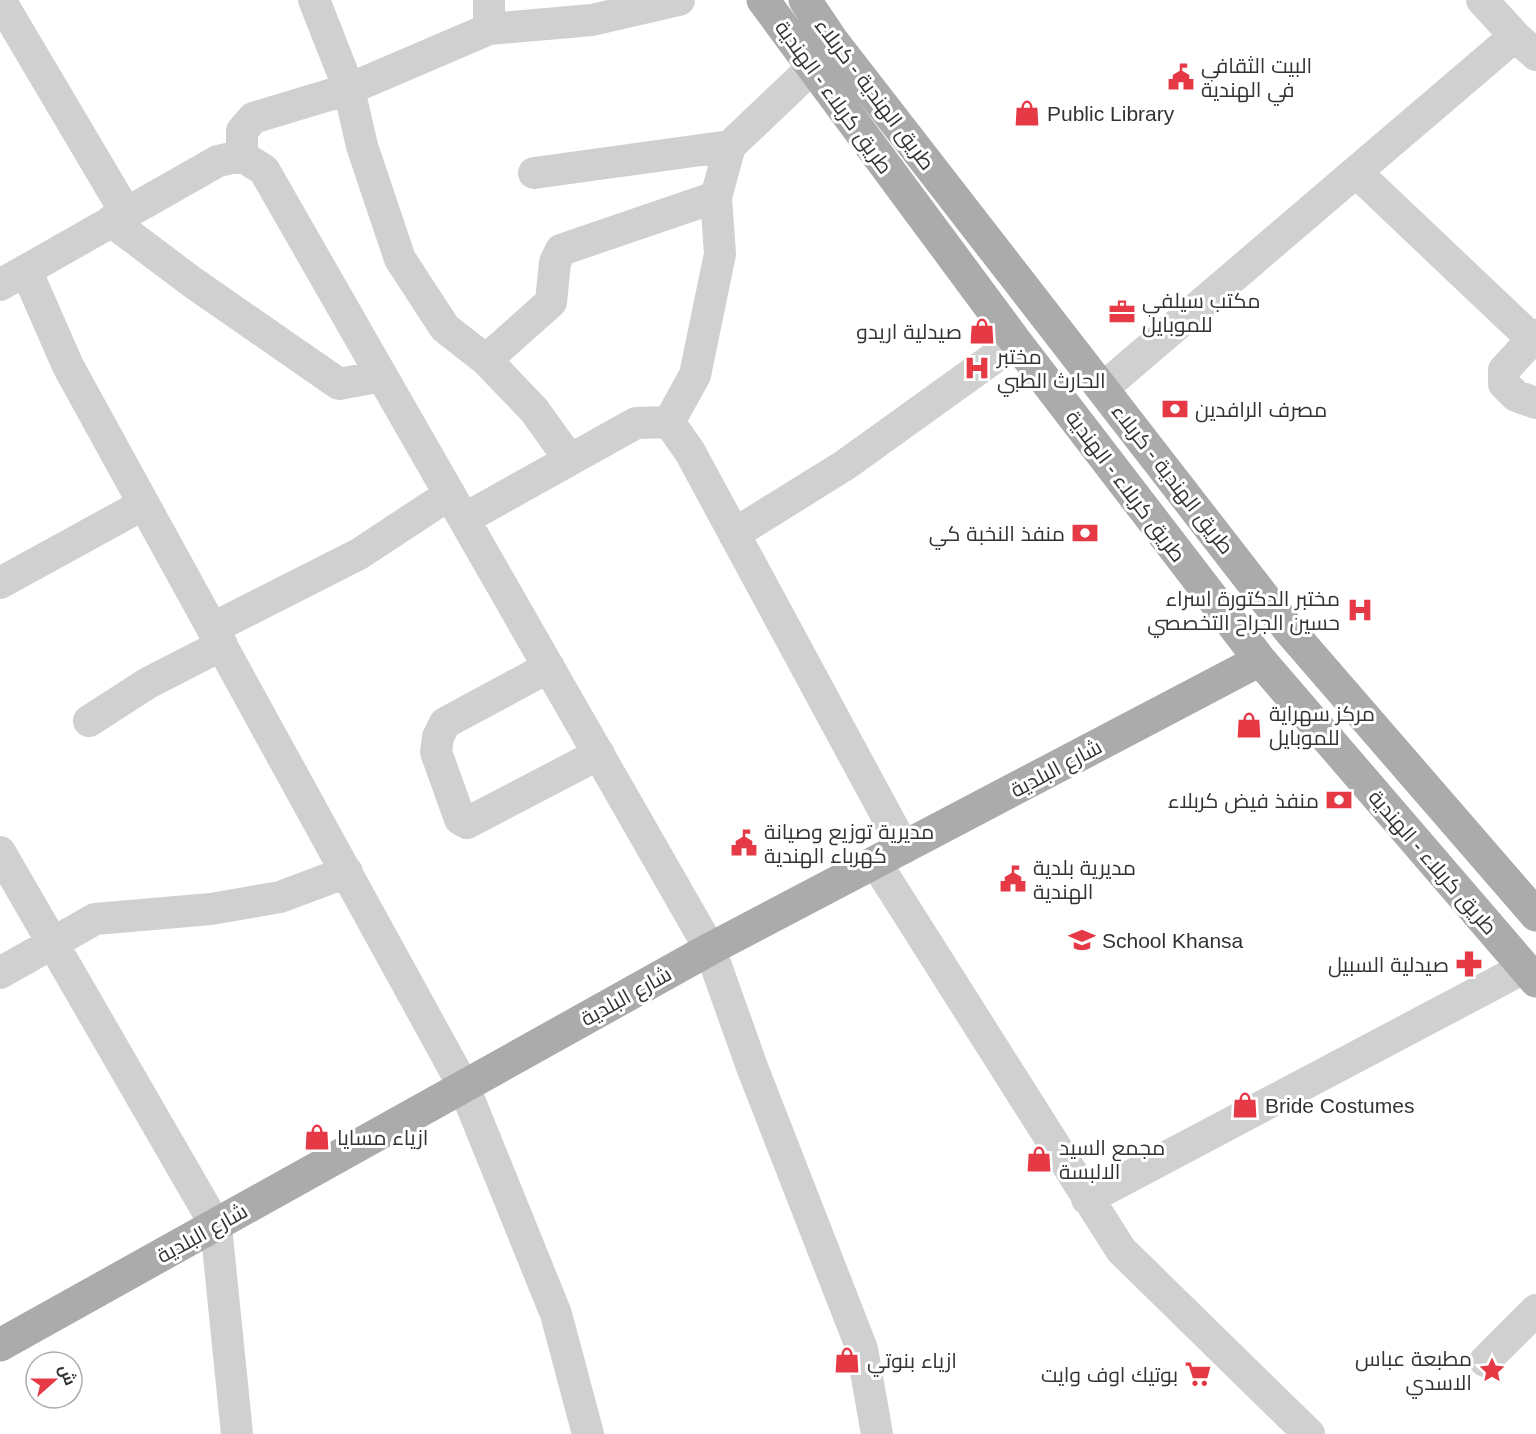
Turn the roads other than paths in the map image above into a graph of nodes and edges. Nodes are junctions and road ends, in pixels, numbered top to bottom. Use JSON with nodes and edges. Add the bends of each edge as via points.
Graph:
{"nodes":[{"id":1,"x":314,"y":0,"type":"edge"},
{"id":2,"x":679,"y":0,"type":"edge"},
{"id":3,"x":763,"y":0,"type":"edge"},
{"id":4,"x":805,"y":0,"type":"edge"},
{"id":5,"x":1482,"y":0,"type":"edge"},
{"id":6,"x":489,"y":15,"type":"edge"},
{"id":7,"x":4,"y":17,"type":"edge"},
{"id":8,"x":1526,"y":46,"type":"edge"},
{"id":9,"x":812,"y":68,"type":"junction"},
{"id":10,"x":349,"y":89,"type":"junction"},
{"id":11,"x":730,"y":146,"type":"junction"},
{"id":12,"x":242,"y":156,"type":"junction"},
{"id":13,"x":1356,"y":172,"type":"junction"},
{"id":14,"x":534,"y":173,"type":"dead end"},
{"id":15,"x":716,"y":198,"type":"junction"},
{"id":16,"x":119,"y":217,"type":"junction"},
{"id":17,"x":13,"y":277,"type":"edge"},
{"id":18,"x":1534,"y":337,"type":"edge"},
{"id":19,"x":1016,"y":342,"type":"junction"},
{"id":20,"x":486,"y":360,"type":"junction"},
{"id":21,"x":382,"y":376,"type":"junction"},
{"id":22,"x":1103,"y":388,"type":"junction"},
{"id":23,"x":1536,"y":403,"type":"edge"},
{"id":24,"x":669,"y":422,"type":"junction"},
{"id":25,"x":570,"y":460,"type":"junction"},
{"id":26,"x":144,"y":504,"type":"junction"},
{"id":27,"x":457,"y":506,"type":"junction"},
{"id":28,"x":734,"y":534,"type":"junction"},
{"id":29,"x":0,"y":584,"type":"edge"},
{"id":30,"x":218,"y":637,"type":"junction"},
{"id":31,"x":1260,"y":660,"type":"junction"},
{"id":32,"x":549,"y":667,"type":"junction"},
{"id":33,"x":88,"y":721,"type":"dead end"},
{"id":34,"x":599,"y":754,"type":"junction"},
{"id":35,"x":904,"y":848,"type":"junction"},
{"id":36,"x":0,"y":852,"type":"edge"},
{"id":37,"x":876,"y":863,"type":"junction"},
{"id":38,"x":347,"y":872,"type":"junction"},
{"id":39,"x":1536,"y":915,"type":"edge"},
{"id":40,"x":53,"y":942,"type":"junction"},
{"id":41,"x":710,"y":949,"type":"junction"},
{"id":42,"x":0,"y":973,"type":"edge"},
{"id":43,"x":1530,"y":974,"type":"edge"},
{"id":44,"x":464,"y":1087,"type":"junction"},
{"id":45,"x":1087,"y":1198,"type":"junction"},
{"id":46,"x":216,"y":1226,"type":"junction"},
{"id":47,"x":1536,"y":1310,"type":"edge"},
{"id":48,"x":0,"y":1345,"type":"edge"},
{"id":49,"x":1485,"y":1360,"type":"dead end"},
{"id":50,"x":237,"y":1434,"type":"edge"},
{"id":51,"x":588,"y":1434,"type":"edge"},
{"id":52,"x":877,"y":1434,"type":"edge"},
{"id":53,"x":1309,"y":1434,"type":"edge"}],
"edges":[{"from":1,"to":10,"type":"street"},
{"from":2,"to":6,"type":"street","via":[[592,20]]},
{"from":3,"to":9,"type":"main road","name":"طريق كربلاء - الهندية"},
{"from":4,"to":22,"type":"main road","name":"طريق الهندية - كربلاء","via":[[831,39]]},
{"from":5,"to":8,"type":"street"},
{"from":6,"to":10,"type":"street"},
{"from":7,"to":16,"type":"street"},
{"from":8,"to":13,"type":"street"},
{"from":9,"to":11,"type":"street"},
{"from":9,"to":19,"type":"main road","name":"طريق كربلاء - الهندية"},
{"from":10,"to":12,"type":"street","via":[[253,118],[242,131]]},
{"from":10,"to":20,"type":"street","via":[[362,146],[400,259],[445,328]]},
{"from":11,"to":14,"type":"street"},
{"from":11,"to":15,"type":"street"},
{"from":12,"to":16,"type":"street","via":[[218,161]]},
{"from":12,"to":21,"type":"street","via":[[264,170]]},
{"from":13,"to":18,"type":"street"},
{"from":13,"to":22,"type":"street"},
{"from":15,"to":20,"type":"street","via":[[561,250],[555,262],[551,302]]},
{"from":15,"to":24,"type":"street","via":[[720,254],[695,375]]},
{"from":16,"to":17,"type":"street"},
{"from":16,"to":21,"type":"street","via":[[192,282],[339,384]]},
{"from":17,"to":26,"type":"street","via":[[68,366]]},
{"from":18,"to":23,"type":"street","via":[[1504,369],[1504,384],[1516,396]]},
{"from":19,"to":28,"type":"street","via":[[845,465]]},
{"from":19,"to":31,"type":"main road","name":"طريق كربلاء - الهندية"},
{"from":20,"to":25,"type":"street","via":[[534,410]]},
{"from":21,"to":27,"type":"street"},
{"from":22,"to":39,"type":"main road","name":"طريق الهندية - كربلاء","via":[[1290,631]]},
{"from":24,"to":25,"type":"street","via":[[636,423]]},
{"from":24,"to":28,"type":"street","via":[[690,452]]},
{"from":25,"to":27,"type":"street"},
{"from":26,"to":29,"type":"street"},
{"from":26,"to":30,"type":"street"},
{"from":27,"to":30,"type":"street","via":[[358,554]]},
{"from":27,"to":32,"type":"street"},
{"from":28,"to":35,"type":"street"},
{"from":30,"to":33,"type":"street"},
{"from":30,"to":38,"type":"street"},
{"from":31,"to":35,"type":"main road","name":"شارع البلدية"},
{"from":31,"to":43,"type":"main road","name":"طريق كربلاء - الهندية"},
{"from":32,"to":34,"type":"street"},
{"from":32,"to":34,"type":"street","via":[[445,723],[436,752],[460,819],[467,823]]},
{"from":34,"to":41,"type":"street"},
{"from":35,"to":37,"type":"main road","name":"شارع البلدية"},
{"from":36,"to":40,"type":"street"},
{"from":37,"to":41,"type":"main road","name":"شارع البلدية"},
{"from":37,"to":45,"type":"street"},
{"from":38,"to":40,"type":"street","via":[[280,897],[211,909],[94,919]]},
{"from":38,"to":44,"type":"street"},
{"from":40,"to":42,"type":"street"},
{"from":40,"to":46,"type":"street"},
{"from":41,"to":44,"type":"main road","name":"شارع البلدية"},
{"from":41,"to":52,"type":"street","via":[[862,1349]]},
{"from":43,"to":45,"type":"street"},
{"from":44,"to":46,"type":"main road","name":"شارع البلدية"},
{"from":44,"to":51,"type":"street","via":[[556,1314]]},
{"from":45,"to":53,"type":"street","via":[[1121,1250]]},
{"from":46,"to":48,"type":"main road","name":"شارع البلدية"},
{"from":46,"to":50,"type":"street"},
{"from":47,"to":49,"type":"street"}]}
